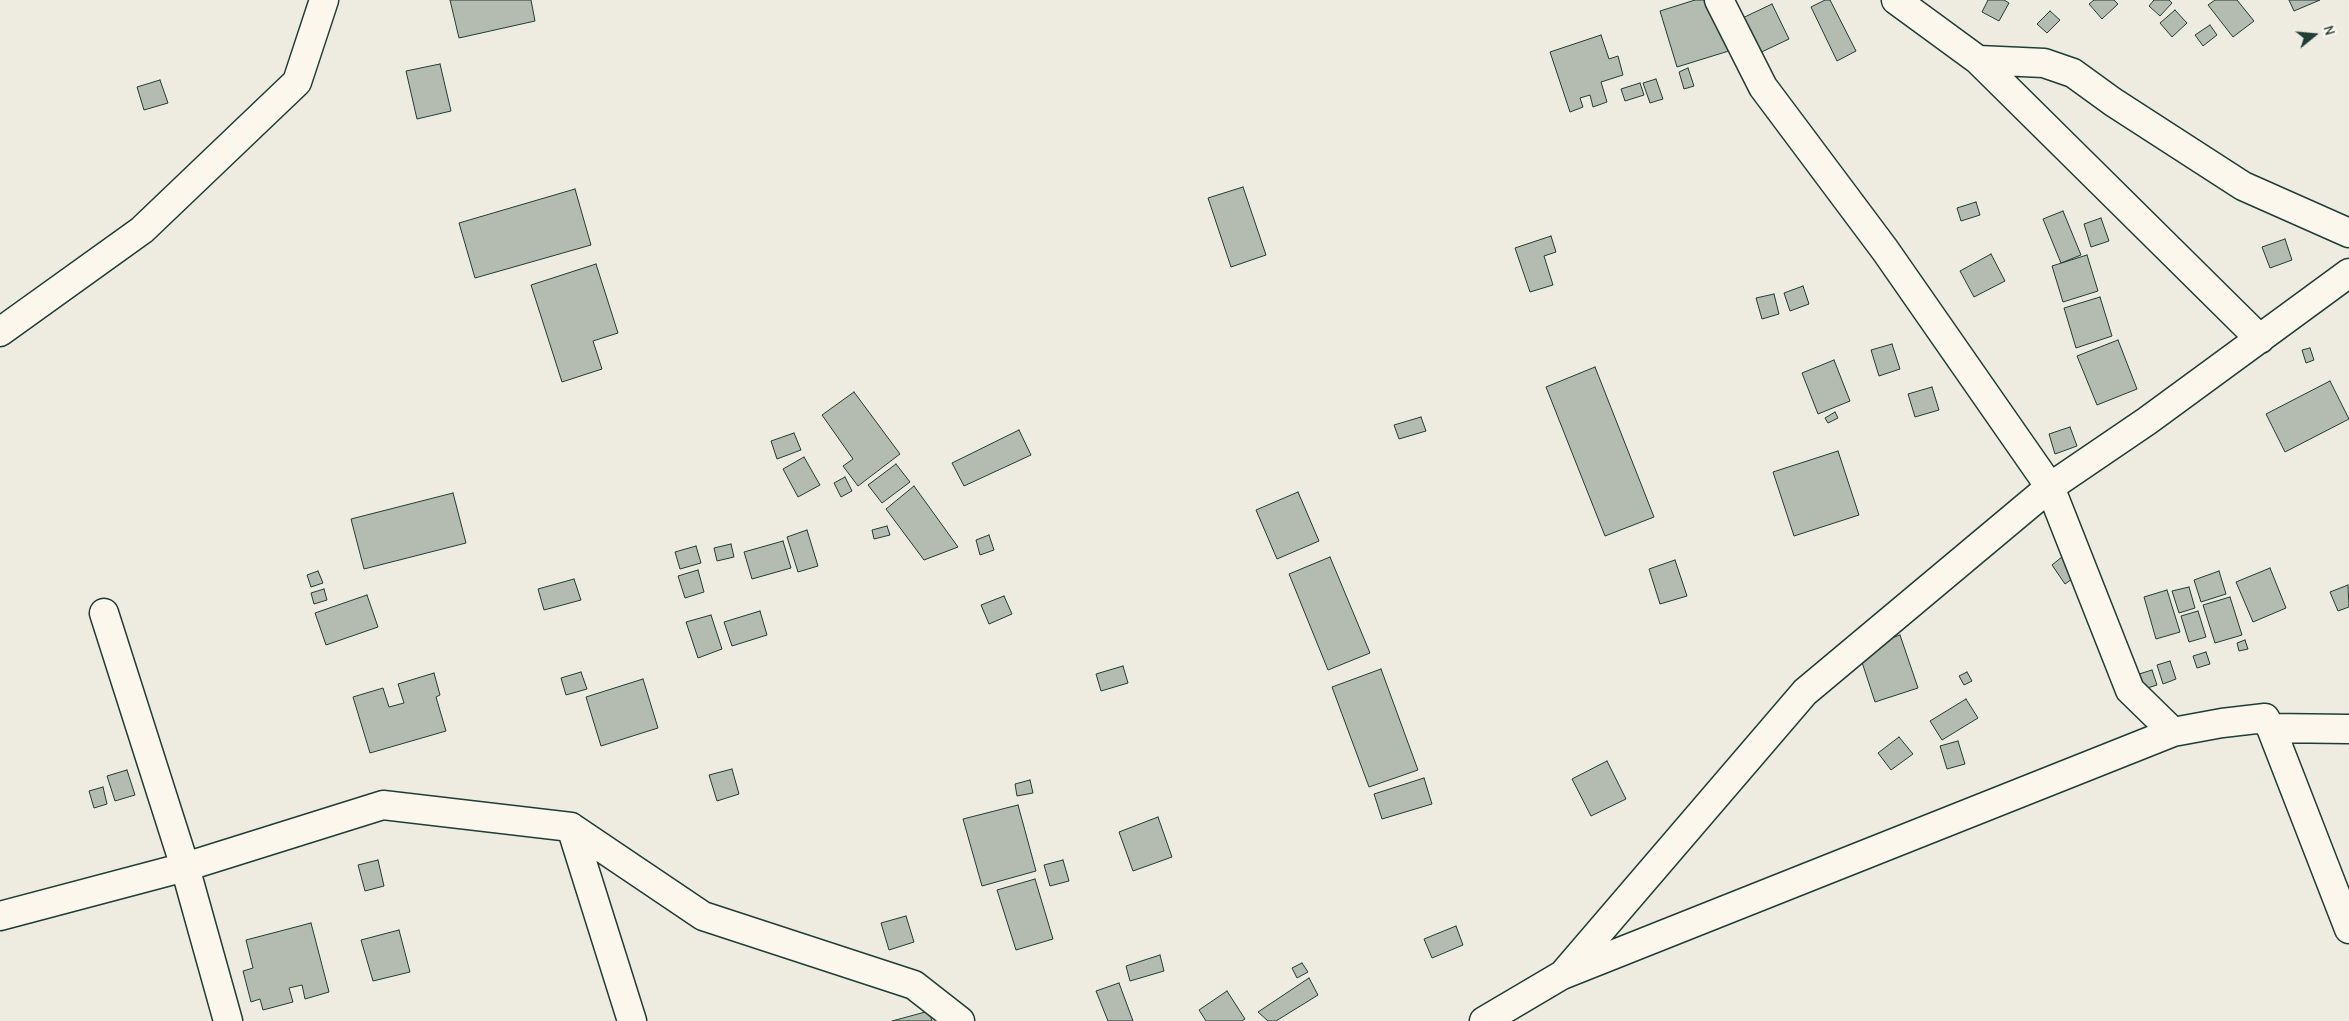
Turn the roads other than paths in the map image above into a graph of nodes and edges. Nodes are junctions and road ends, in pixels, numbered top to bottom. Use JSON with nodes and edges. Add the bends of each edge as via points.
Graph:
{"nodes":[{"id":1,"x":324,"y":0,"type":"edge"},
{"id":2,"x":1718,"y":0,"type":"edge"},
{"id":3,"x":1896,"y":0,"type":"edge"},
{"id":4,"x":1978,"y":60,"type":"junction"},
{"id":5,"x":2349,"y":233,"type":"edge"},
{"id":6,"x":2349,"y":273,"type":"edge"},
{"id":7,"x":0,"y":332,"type":"edge"},
{"id":8,"x":2260,"y":339,"type":"junction"},
{"id":9,"x":2050,"y":487,"type":"junction"},
{"id":10,"x":104,"y":613,"type":"dead end"},
{"id":11,"x":2271,"y":728,"type":"junction"},
{"id":12,"x":2349,"y":729,"type":"edge"},
{"id":13,"x":2173,"y":732,"type":"junction"},
{"id":14,"x":571,"y":826,"type":"junction"},
{"id":15,"x":185,"y":867,"type":"junction"},
{"id":16,"x":0,"y":916,"type":"edge"},
{"id":17,"x":2349,"y":930,"type":"edge"},
{"id":18,"x":1562,"y":975,"type":"junction"},
{"id":19,"x":228,"y":1021,"type":"edge"},
{"id":20,"x":632,"y":1021,"type":"edge"},
{"id":21,"x":960,"y":1021,"type":"edge"},
{"id":22,"x":1484,"y":1021,"type":"edge"}],
"edges":[{"from":1,"to":7,"type":"street","via":[[297,82],[142,230]]},
{"from":2,"to":9,"type":"street","via":[[1763,87],[1886,250]]},
{"from":3,"to":4,"type":"street"},
{"from":4,"to":5,"type":"street","via":[[2044,63],[2073,73],[2244,186]]},
{"from":4,"to":8,"type":"street"},
{"from":6,"to":8,"type":"street"},
{"from":8,"to":9,"type":"street"},
{"from":9,"to":13,"type":"street","via":[[2130,690]]},
{"from":9,"to":18,"type":"street","via":[[1805,692]]},
{"from":10,"to":15,"type":"street"},
{"from":11,"to":12,"type":"street"},
{"from":11,"to":13,"type":"street","via":[[2265,718]]},
{"from":11,"to":17,"type":"street"},
{"from":13,"to":18,"type":"street"},
{"from":14,"to":15,"type":"street","via":[[383,805]]},
{"from":14,"to":20,"type":"street"},
{"from":14,"to":21,"type":"street","via":[[703,916],[914,985]]},
{"from":15,"to":16,"type":"street"},
{"from":15,"to":19,"type":"street"},
{"from":18,"to":22,"type":"street"}]}
